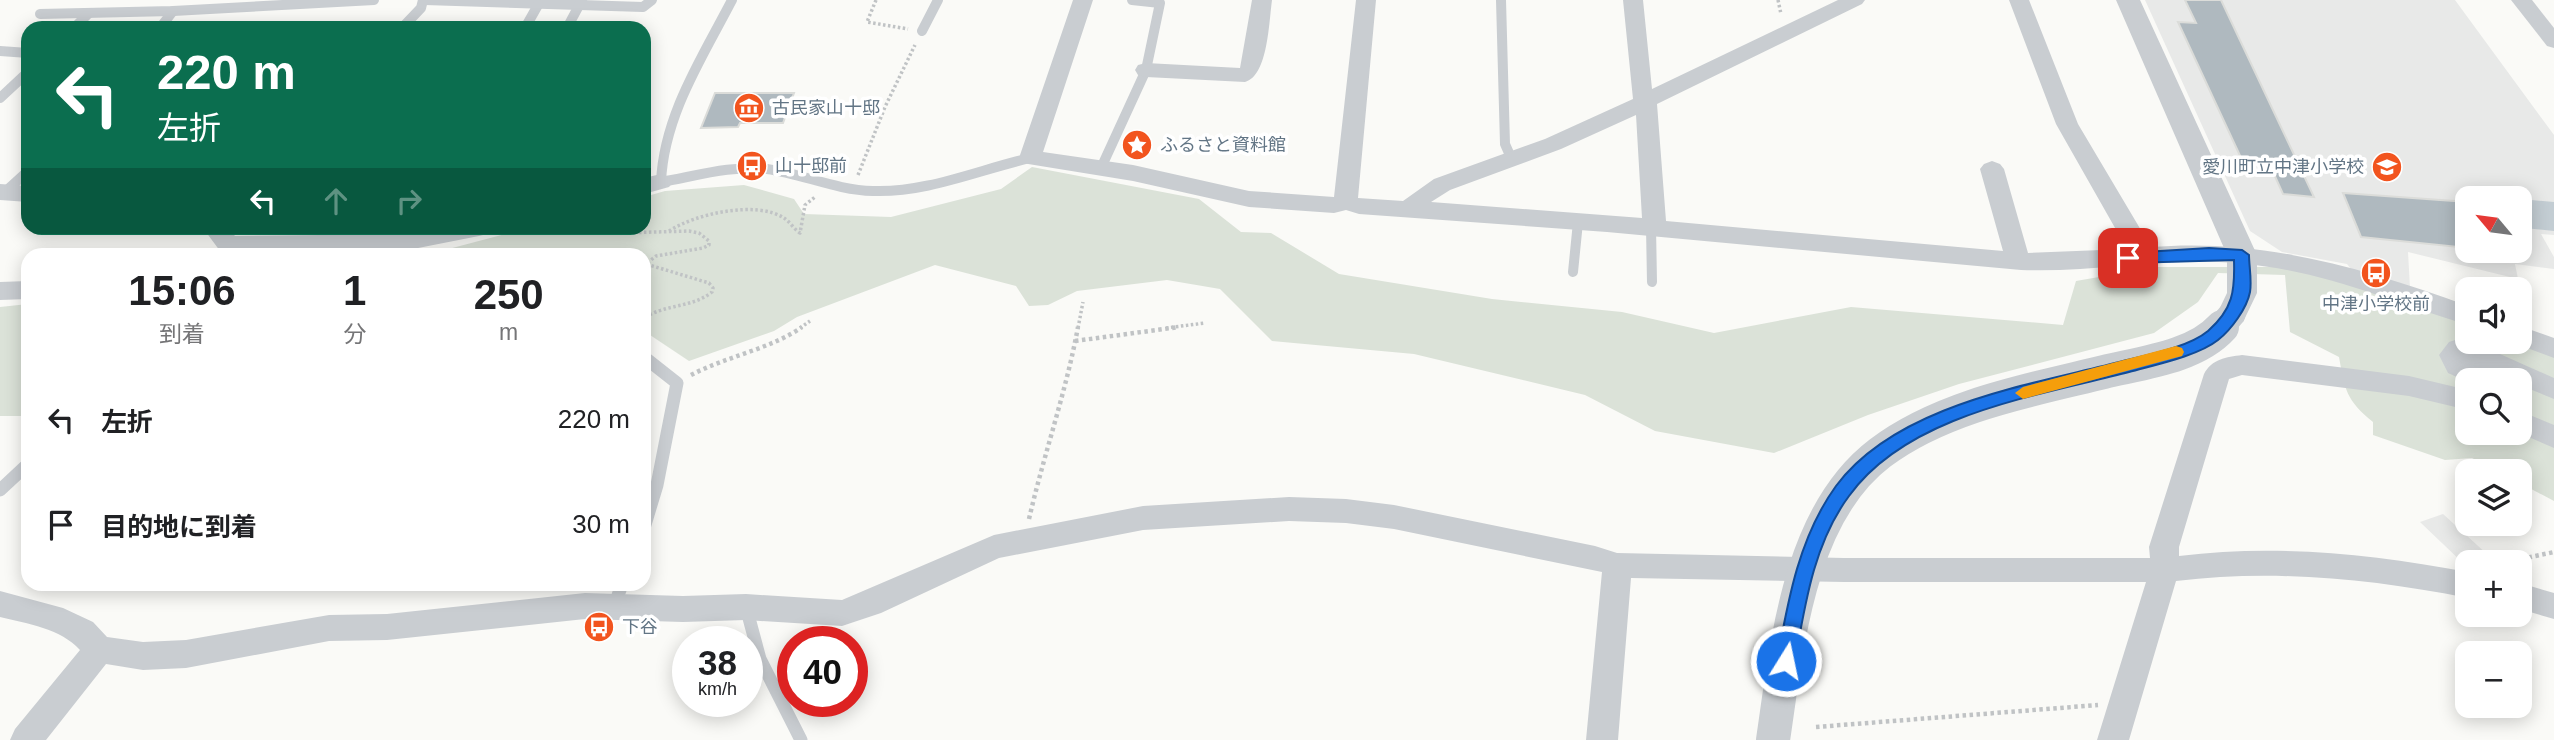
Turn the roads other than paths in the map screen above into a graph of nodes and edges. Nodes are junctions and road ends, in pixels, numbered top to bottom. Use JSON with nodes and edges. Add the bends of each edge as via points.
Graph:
{"nodes":[{"id":1,"x":362,"y":0,"type":"edge"},
{"id":2,"x":374,"y":0,"type":"edge"},
{"id":3,"x":424,"y":0,"type":"edge"},
{"id":4,"x":652,"y":0,"type":"edge"},
{"id":5,"x":732,"y":0,"type":"edge"},
{"id":6,"x":938,"y":0,"type":"edge"},
{"id":7,"x":1083,"y":0,"type":"edge"},
{"id":8,"x":1132,"y":0,"type":"edge"},
{"id":9,"x":1262,"y":0,"type":"edge"},
{"id":10,"x":1366,"y":0,"type":"edge"},
{"id":11,"x":1501,"y":0,"type":"edge"},
{"id":12,"x":1633,"y":0,"type":"edge"},
{"id":13,"x":1855,"y":0,"type":"edge"},
{"id":14,"x":2019,"y":0,"type":"edge"},
{"id":15,"x":2129,"y":0,"type":"edge"},
{"id":16,"x":2521,"y":0,"type":"edge"},
{"id":17,"x":581,"y":2,"type":"edge"},
{"id":18,"x":235,"y":4,"type":"edge"},
{"id":19,"x":538,"y":5,"type":"junction"},
{"id":20,"x":173,"y":11,"type":"junction"},
{"id":21,"x":40,"y":13,"type":"dead end"},
{"id":22,"x":89,"y":13,"type":"junction"},
{"id":23,"x":81,"y":21,"type":"edge"},
{"id":24,"x":165,"y":21,"type":"edge"},
{"id":25,"x":409,"y":21,"type":"edge"},
{"id":26,"x":529,"y":21,"type":"edge"},
{"id":27,"x":571,"y":21,"type":"edge"},
{"id":28,"x":922,"y":31,"type":"road end"},
{"id":29,"x":2554,"y":42,"type":"edge"},
{"id":30,"x":0,"y":51,"type":"edge"},
{"id":31,"x":21,"y":52,"type":"edge"},
{"id":32,"x":1146,"y":69,"type":"junction"},
{"id":33,"x":21,"y":78,"type":"edge"},
{"id":34,"x":0,"y":98,"type":"edge"},
{"id":35,"x":1646,"y":101,"type":"junction"},
{"id":36,"x":1030,"y":158,"type":"junction"},
{"id":37,"x":1512,"y":160,"type":"junction"},
{"id":38,"x":1101,"y":168,"type":"junction"},
{"id":39,"x":1989,"y":177,"type":"dead end"},
{"id":40,"x":652,"y":184,"type":"edge"},
{"id":41,"x":1346,"y":202,"type":"junction"},
{"id":42,"x":1409,"y":209,"type":"junction"},
{"id":43,"x":1578,"y":222,"type":"junction"},
{"id":44,"x":1653,"y":227,"type":"junction"},
{"id":45,"x":412,"y":235,"type":"edge"},
{"id":46,"x":222,"y":243,"type":"edge"},
{"id":47,"x":2143,"y":255,"type":"junction"},
{"id":48,"x":2242,"y":255,"type":"junction"},
{"id":49,"x":2018,"y":260,"type":"junction"},
{"id":50,"x":1573,"y":272,"type":"dead end"},
{"id":51,"x":1648,"y":278,"type":"dead end"},
{"id":52,"x":21,"y":290,"type":"edge"},
{"id":53,"x":0,"y":291,"type":"edge"},
{"id":54,"x":2455,"y":311,"type":"edge"},
{"id":55,"x":2532,"y":340,"type":"edge"},
{"id":56,"x":2554,"y":348,"type":"edge"},
{"id":57,"x":651,"y":363,"type":"edge"},
{"id":58,"x":2461,"y":368,"type":"edge"},
{"id":59,"x":2507,"y":368,"type":"edge"},
{"id":60,"x":2532,"y":379,"type":"edge"},
{"id":61,"x":2554,"y":389,"type":"edge"},
{"id":62,"x":2455,"y":397,"type":"edge"},
{"id":63,"x":2532,"y":398,"type":"edge"},
{"id":64,"x":2554,"y":408,"type":"edge"},
{"id":65,"x":2532,"y":427,"type":"edge"},
{"id":66,"x":2554,"y":437,"type":"edge"},
{"id":67,"x":21,"y":471,"type":"edge"},
{"id":68,"x":0,"y":491,"type":"edge"},
{"id":69,"x":651,"y":505,"type":"edge"},
{"id":70,"x":1617,"y":565,"type":"junction"},
{"id":71,"x":2165,"y":570,"type":"junction"},
{"id":72,"x":2455,"y":582,"type":"edge"},
{"id":73,"x":618,"y":596,"type":"edge"},
{"id":74,"x":2532,"y":600,"type":"edge"},
{"id":75,"x":0,"y":604,"type":"edge"},
{"id":76,"x":2554,"y":606,"type":"edge"},
{"id":77,"x":746,"y":607,"type":"junction"},
{"id":78,"x":99,"y":649,"type":"junction"},
{"id":79,"x":26,"y":740,"type":"edge"},
{"id":80,"x":801,"y":740,"type":"edge"},
{"id":81,"x":1602,"y":740,"type":"edge"},
{"id":82,"x":1773,"y":740,"type":"edge"},
{"id":83,"x":2113,"y":740,"type":"edge"}],
"edges":[{"from":1,"to":2,"type":"lane"},
{"from":1,"to":18,"type":"lane"},
{"from":3,"to":19,"type":"lane"},
{"from":3,"to":25,"type":"lane"},
{"from":4,"to":17,"type":"lane","via":[[643,7]]},
{"from":5,"to":40,"type":"lane","via":[[672,122]]},
{"from":6,"to":28,"type":"lane"},
{"from":7,"to":36,"type":"street"},
{"from":8,"to":32,"type":"lane","via":[[1160,4]]},
{"from":9,"to":32,"type":"street","via":[[1250,70],[1245,75]]},
{"from":10,"to":41,"type":"street"},
{"from":11,"to":37,"type":"lane","via":[[1505,144]]},
{"from":12,"to":35,"type":"street"},
{"from":13,"to":35,"type":"street"},
{"from":14,"to":47,"type":"street","via":[[2067,124]]},
{"from":15,"to":48,"type":"street"},
{"from":16,"to":29,"type":"street"},
{"from":17,"to":19,"type":"lane"},
{"from":17,"to":27,"type":"lane"},
{"from":18,"to":20,"type":"lane"},
{"from":19,"to":26,"type":"lane"},
{"from":20,"to":22,"type":"lane"},
{"from":20,"to":24,"type":"lane"},
{"from":21,"to":22,"type":"lane"},
{"from":22,"to":23,"type":"lane"},
{"from":30,"to":31,"type":"lane"},
{"from":32,"to":38,"type":"lane"},
{"from":33,"to":34,"type":"lane"},
{"from":35,"to":37,"type":"street"},
{"from":35,"to":44,"type":"street"},
{"from":36,"to":38,"type":"street"},
{"from":36,"to":40,"type":"lane","via":[[909,189],[852,189],[751,168]]},
{"from":37,"to":42,"type":"street","via":[[1432,189]]},
{"from":38,"to":41,"type":"street","via":[[1248,200]]},
{"from":39,"to":49,"type":"street"},
{"from":41,"to":42,"type":"street"},
{"from":42,"to":43,"type":"street"},
{"from":43,"to":44,"type":"street"},
{"from":43,"to":50,"type":"lane"},
{"from":44,"to":49,"type":"street"},
{"from":44,"to":51,"type":"lane"},
{"from":45,"to":46,"type":"street"},
{"from":47,"to":48,"type":"street"},
{"from":47,"to":49,"type":"street"},
{"from":48,"to":54,"type":"street","via":[[2335,273]]},
{"from":48,"to":82,"type":"street","bridge":true,"via":[[2242,293],[2232,314],[2212,336],[2170,355],[1983,403],[1916,430],[1876,456],[1843,491],[1816,540],[1799,590]]},
{"from":52,"to":53,"type":"street"},
{"from":55,"to":56,"type":"street"},
{"from":57,"to":69,"type":"lane","via":[[677,383]]},
{"from":58,"to":59,"type":"street","via":[[2452,355],[2458,349]]},
{"from":60,"to":61,"type":"street"},
{"from":62,"to":71,"type":"street","via":[[2385,383],[2242,365],[2227,367],[2217,374],[2207,404],[2164,547]]},
{"from":63,"to":64,"type":"street"},
{"from":65,"to":66,"type":"street"},
{"from":67,"to":68,"type":"lane"},
{"from":70,"to":71,"type":"street"},
{"from":70,"to":77,"type":"street","via":[[1420,523],[1346,511],[1289,509],[1143,518],[1023,540],[994,547],[842,613]]},
{"from":70,"to":81,"type":"street"},
{"from":71,"to":72,"type":"street","via":[[2326,563]]},
{"from":71,"to":83,"type":"street"},
{"from":73,"to":77,"type":"street"},
{"from":73,"to":78,"type":"street","via":[[387,627],[329,628],[186,654],[143,656]]},
{"from":74,"to":76,"type":"street"},
{"from":75,"to":78,"type":"street","via":[[52,617],[82,631]]},
{"from":77,"to":80,"type":"lane","via":[[764,669]]},
{"from":78,"to":79,"type":"street"}]}
